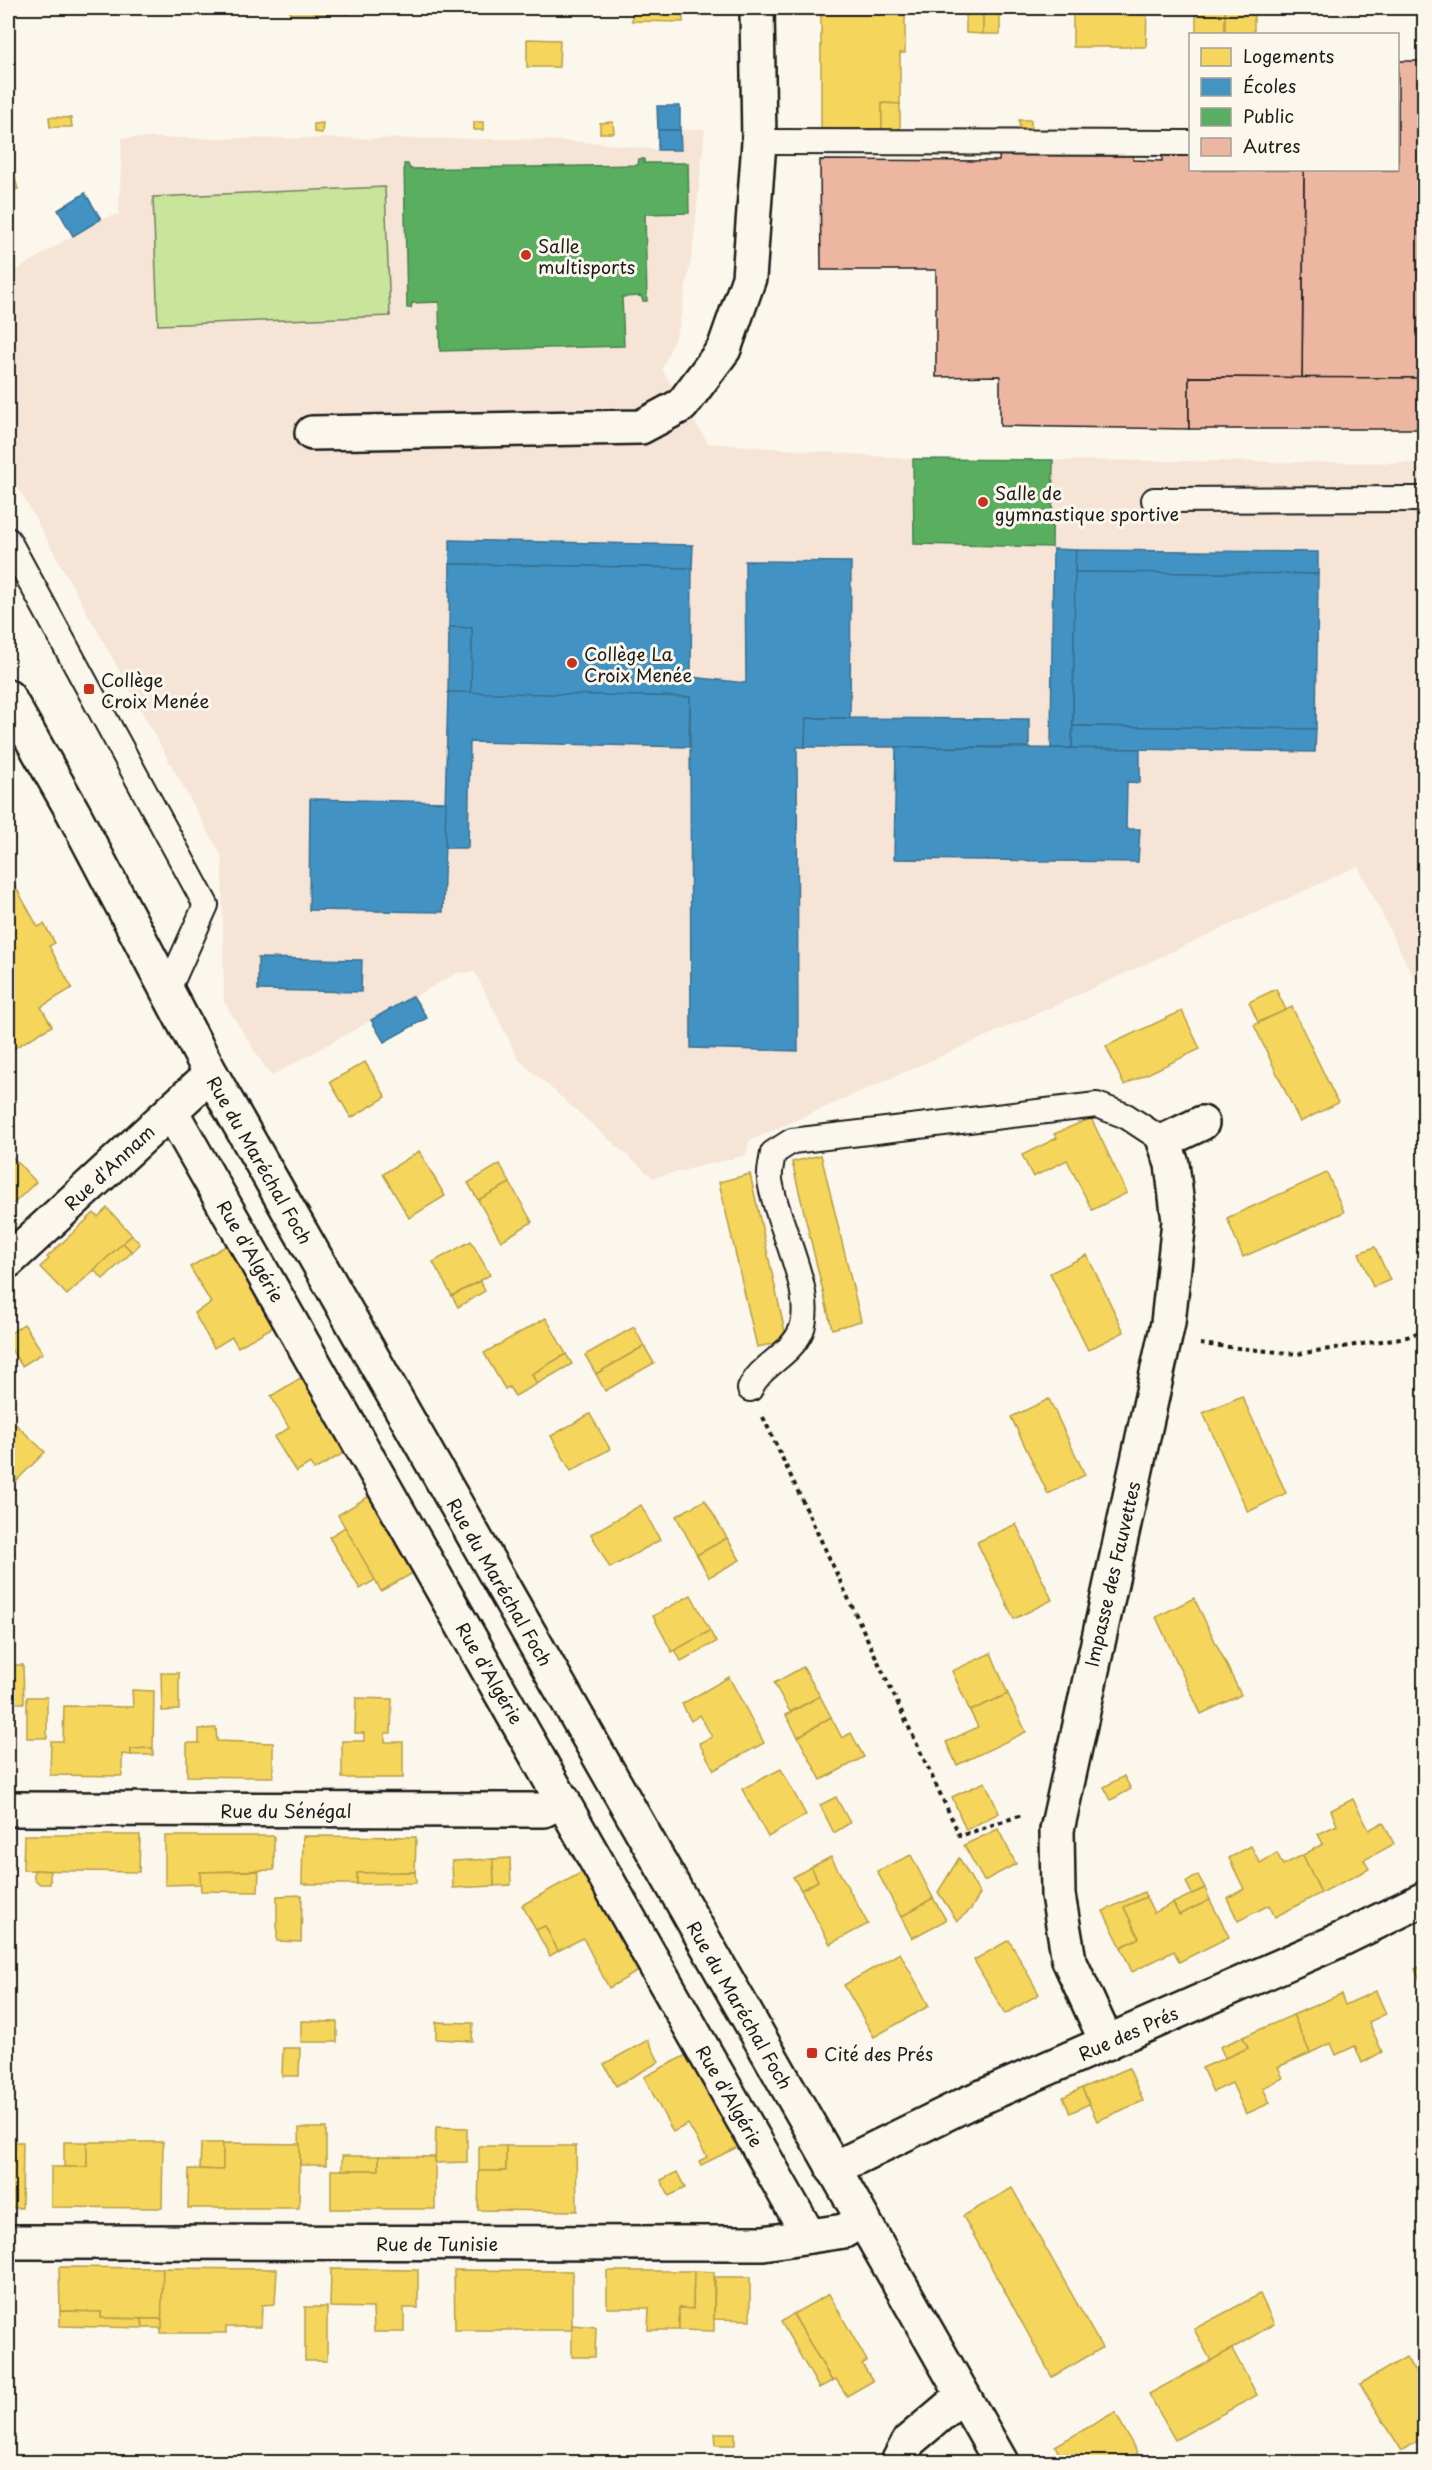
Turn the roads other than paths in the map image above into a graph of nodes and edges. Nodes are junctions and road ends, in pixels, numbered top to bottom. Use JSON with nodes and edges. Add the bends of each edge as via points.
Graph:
{"nodes":[{"id":1,"x":757,"y":8,"type":"edge"},
{"id":2,"x":759,"y":142,"type":"junction"},
{"id":3,"x":1189,"y":143,"type":"edge"},
{"id":4,"x":312,"y":433,"type":"dead end"},
{"id":5,"x":1425,"y":499,"type":"edge"},
{"id":6,"x":1154,"y":500,"type":"dead end"},
{"id":7,"x":8,"y":540,"type":"edge"},
{"id":8,"x":8,"y":697,"type":"edge"},
{"id":9,"x":167,"y":992,"type":"junction"},
{"id":10,"x":211,"y":1074,"type":"junction"},
{"id":11,"x":171,"y":1111,"type":"junction"},
{"id":12,"x":1202,"y":1124,"type":"dead end"},
{"id":13,"x":1164,"y":1141,"type":"junction"},
{"id":14,"x":8,"y":1261,"type":"edge"},
{"id":15,"x":750,"y":1389,"type":"road end"},
{"id":16,"x":562,"y":1800,"type":"junction"},
{"id":17,"x":8,"y":1809,"type":"edge"},
{"id":18,"x":1425,"y":1899,"type":"edge"},
{"id":19,"x":1107,"y":2043,"type":"junction"},
{"id":20,"x":833,"y":2169,"type":"junction"},
{"id":21,"x":862,"y":2220,"type":"junction"},
{"id":22,"x":809,"y":2236,"type":"junction"},
{"id":23,"x":8,"y":2242,"type":"edge"},
{"id":24,"x":961,"y":2397,"type":"junction"},
{"id":25,"x":898,"y":2463,"type":"edge"},
{"id":26,"x":1001,"y":2463,"type":"edge"}],
"edges":[{"from":1,"to":2,"type":"street"},
{"from":2,"to":3,"type":"lane"},
{"from":2,"to":4,"type":"street","via":[[749,278],[724,349],[682,405],[641,427]]},
{"from":5,"to":6,"type":"lane"},
{"from":7,"to":9,"type":"lane","via":[[206,904]]},
{"from":8,"to":9,"type":"street","name":"Rue du Maréchal Foch"},
{"from":9,"to":10,"type":"street","name":"Rue du Maréchal Foch"},
{"from":10,"to":11,"type":"street","name":"Rue d'Annam"},
{"from":10,"to":20,"type":"street","name":"Rue du Maréchal Foch"},
{"from":11,"to":14,"type":"street","name":"Rue d'Annam"},
{"from":11,"to":16,"type":"street","name":"Rue d'Algérie"},
{"from":12,"to":13,"type":"street"},
{"from":13,"to":15,"type":"lane","via":[[1126,1116],[1097,1106],[792,1142],[773,1153],[770,1179],[803,1298],[801,1330],[788,1350],[754,1379]]},
{"from":13,"to":19,"type":"street","name":"Impasse des Fauvettes","via":[[1172,1164],[1179,1221],[1164,1341],[1057,1830],[1058,1895],[1069,1960]]},
{"from":16,"to":17,"type":"street","name":"Rue du Sénégal","via":[[544,1810]]},
{"from":16,"to":22,"type":"street","name":"Rue d'Algérie"},
{"from":18,"to":19,"type":"street","name":"Rue des Prés"},
{"from":19,"to":20,"type":"street","name":"Rue des Prés","via":[[966,2104]]},
{"from":20,"to":21,"type":"street","name":"Rue du Maréchal Foch"},
{"from":21,"to":22,"type":"street","name":"Rue de Tunisie","via":[[844,2231]]},
{"from":21,"to":24,"type":"street","name":"Rue du Maréchal Foch"},
{"from":22,"to":23,"type":"street","name":"Rue de Tunisie","via":[[763,2243]]},
{"from":24,"to":25,"type":"street","via":[[909,2441]]},
{"from":24,"to":26,"type":"street","name":"Rue du Maréchal Foch"}]}
